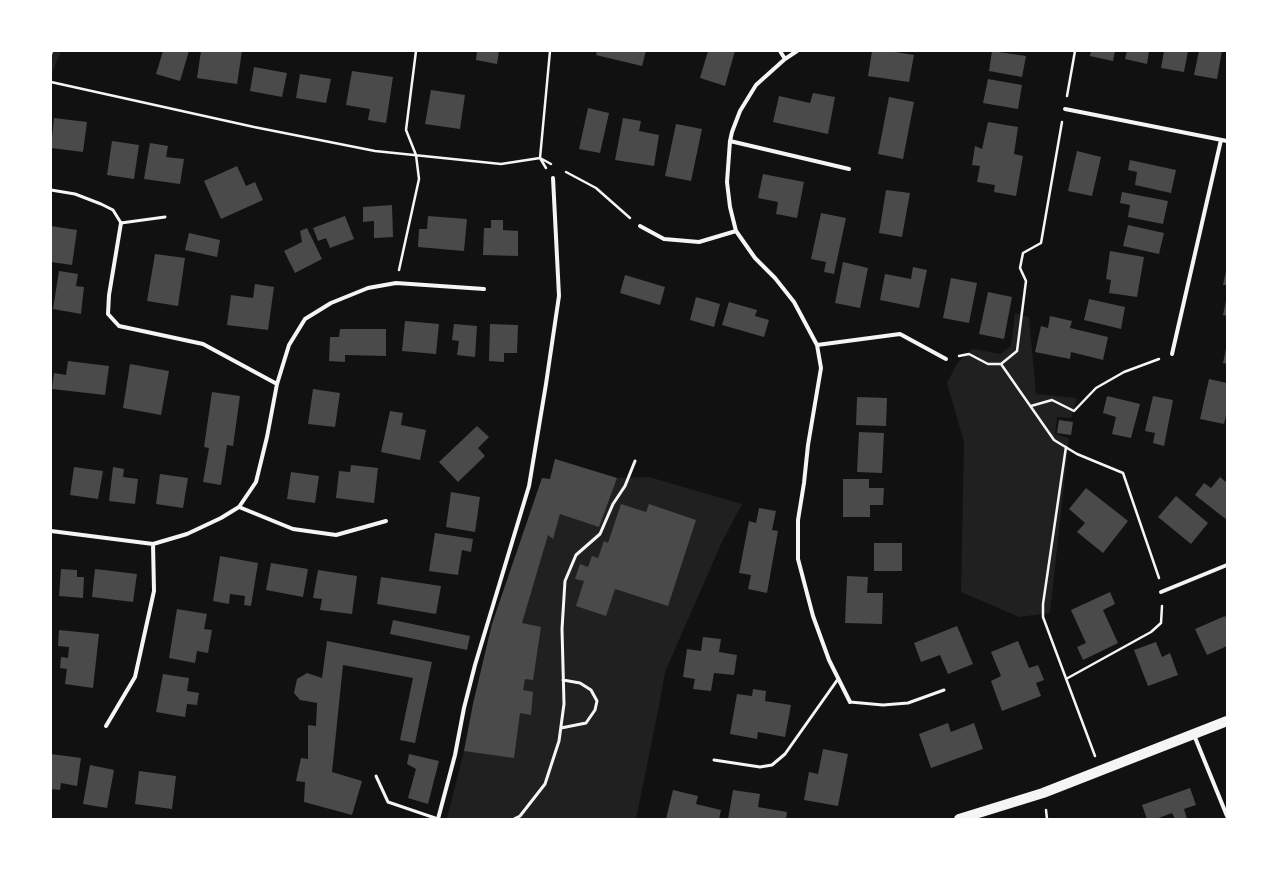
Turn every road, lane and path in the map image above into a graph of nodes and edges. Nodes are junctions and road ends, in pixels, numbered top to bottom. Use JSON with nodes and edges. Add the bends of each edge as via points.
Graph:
{"nodes":[{"id":1,"x":416,"y":51,"type":"edge"},
{"id":2,"x":550,"y":51,"type":"edge"},
{"id":3,"x":780,"y":51,"type":"edge"},
{"id":4,"x":797,"y":51,"type":"edge"},
{"id":5,"x":1075,"y":51,"type":"edge"},
{"id":6,"x":785,"y":59,"type":"junction"},
{"id":7,"x":51,"y":82,"type":"edge"},
{"id":8,"x":1064,"y":109,"type":"junction"},
{"id":9,"x":1221,"y":140,"type":"junction"},
{"id":10,"x":730,"y":141,"type":"junction"},
{"id":11,"x":1227,"y":141,"type":"edge"},
{"id":12,"x":416,"y":155,"type":"junction"},
{"id":13,"x":540,"y":158,"type":"junction"},
{"id":14,"x":554,"y":166,"type":"dead end"},
{"id":15,"x":849,"y":169,"type":"dead end"},
{"id":16,"x":561,"y":170,"type":"dead end"},
{"id":17,"x":553,"y":178,"type":"joint"},
{"id":18,"x":51,"y":190,"type":"edge"},
{"id":19,"x":165,"y":217,"type":"dead end"},
{"id":20,"x":121,"y":223,"type":"junction"},
{"id":21,"x":640,"y":226,"type":"joint"},
{"id":22,"x":736,"y":231,"type":"junction"},
{"id":23,"x":396,"y":283,"type":"junction"},
{"id":24,"x":484,"y":289,"type":"dead end"},
{"id":25,"x":817,"y":345,"type":"junction"},
{"id":26,"x":1172,"y":354,"type":"joint"},
{"id":27,"x":946,"y":359,"type":"joint"},
{"id":28,"x":1001,"y":364,"type":"junction"},
{"id":29,"x":277,"y":384,"type":"junction"},
{"id":30,"x":1031,"y":406,"type":"junction"},
{"id":31,"x":1066,"y":447,"type":"junction"},
{"id":32,"x":635,"y":461,"type":"dead end"},
{"id":33,"x":239,"y":507,"type":"junction"},
{"id":34,"x":386,"y":521,"type":"dead end"},
{"id":35,"x":51,"y":531,"type":"edge"},
{"id":36,"x":153,"y":544,"type":"junction"},
{"id":37,"x":1227,"y":565,"type":"edge"},
{"id":38,"x":1162,"y":592,"type":"junction"},
{"id":39,"x":838,"y":679,"type":"junction"},
{"id":40,"x":1066,"y":679,"type":"junction"},
{"id":41,"x":563,"y":680,"type":"junction"},
{"id":42,"x":944,"y":690,"type":"dead end"},
{"id":43,"x":850,"y":702,"type":"joint"},
{"id":44,"x":1227,"y":721,"type":"edge"},
{"id":45,"x":106,"y":726,"type":"dead end"},
{"id":46,"x":561,"y":728,"type":"junction"},
{"id":47,"x":1193,"y":735,"type":"junction"},
{"id":48,"x":714,"y":760,"type":"dead end"},
{"id":49,"x":1100,"y":771,"type":"junction"},
{"id":50,"x":376,"y":776,"type":"dead end"},
{"id":51,"x":1227,"y":816,"type":"edge"},
{"id":52,"x":438,"y":819,"type":"edge"},
{"id":53,"x":514,"y":819,"type":"edge"},
{"id":54,"x":959,"y":819,"type":"edge"}],
"edges":[{"from":1,"to":12,"type":"path","via":[[406,130]]},
{"from":2,"to":13,"type":"path"},
{"from":3,"to":6,"type":"street"},
{"from":4,"to":6,"type":"street"},
{"from":5,"to":8,"type":"path"},
{"from":6,"to":10,"type":"street","via":[[756,85],[740,110]]},
{"from":7,"to":12,"type":"path","via":[[254,127],[376,151]]},
{"from":8,"to":9,"type":"street"},
{"from":8,"to":28,"type":"path","via":[[1041,244],[1023,253],[1020,268],[1026,281],[1017,350]]},
{"from":9,"to":11,"type":"street"},
{"from":9,"to":26,"type":"street"},
{"from":10,"to":15,"type":"street"},
{"from":10,"to":22,"type":"street","via":[[727,182]]},
{"from":12,"to":13,"type":"path","via":[[501,164]]},
{"from":12,"to":23,"type":"path","via":[[419,179]]},
{"from":13,"to":14,"type":"path"},
{"from":13,"to":17,"type":"path"},
{"from":16,"to":21,"type":"path","via":[[596,188]]},
{"from":17,"to":52,"type":"street","via":[[559,296],[529,486],[475,664]]},
{"from":18,"to":20,"type":"lane","via":[[75,194],[101,204],[113,210]]},
{"from":19,"to":20,"type":"lane"},
{"from":20,"to":29,"type":"street","via":[[108,314],[119,326],[203,344]]},
{"from":21,"to":22,"type":"street","via":[[664,239],[699,242]]},
{"from":22,"to":25,"type":"street","via":[[755,258],[794,302]]},
{"from":23,"to":24,"type":"street"},
{"from":23,"to":29,"type":"street","via":[[368,288],[331,303],[305,319],[289,345]]},
{"from":25,"to":27,"type":"street","via":[[900,334]]},
{"from":25,"to":39,"type":"street","via":[[821,368],[798,520],[798,559],[814,616]]},
{"from":26,"to":30,"type":"path","via":[[1124,372],[1096,388],[1074,411],[1052,400]]},
{"from":27,"to":28,"type":"path","via":[[969,354],[988,364]]},
{"from":28,"to":30,"type":"path"},
{"from":29,"to":33,"type":"street","via":[[256,482]]},
{"from":30,"to":31,"type":"path","via":[[1054,440]]},
{"from":31,"to":38,"type":"path","via":[[1123,473]]},
{"from":31,"to":40,"type":"path","via":[[1043,604],[1043,617]]},
{"from":32,"to":41,"type":"lane","via":[[600,534],[576,555],[566,580],[562,629]]},
{"from":33,"to":34,"type":"street","via":[[293,530],[336,535]]},
{"from":33,"to":36,"type":"street","via":[[187,534]]},
{"from":35,"to":36,"type":"street"},
{"from":36,"to":45,"type":"street","via":[[154,591],[135,677]]},
{"from":37,"to":38,"type":"street"},
{"from":38,"to":40,"type":"path","via":[[1161,623],[1151,632]]},
{"from":39,"to":43,"type":"street"},
{"from":39,"to":48,"type":"lane","via":[[785,754],[772,765],[760,767]]},
{"from":40,"to":49,"type":"path"},
{"from":41,"to":46,"type":"lane"},
{"from":41,"to":46,"type":"lane","via":[[580,683],[591,690],[597,701],[595,710],[586,723]]},
{"from":42,"to":43,"type":"lane","via":[[908,703],[884,705]]},
{"from":44,"to":47,"type":"main road"},
{"from":46,"to":53,"type":"lane","via":[[545,784],[520,816]]},
{"from":47,"to":49,"type":"main road"},
{"from":47,"to":51,"type":"street"},
{"from":49,"to":54,"type":"main road","via":[[1043,793]]},
{"from":50,"to":52,"type":"lane","via":[[388,802]]}]}
